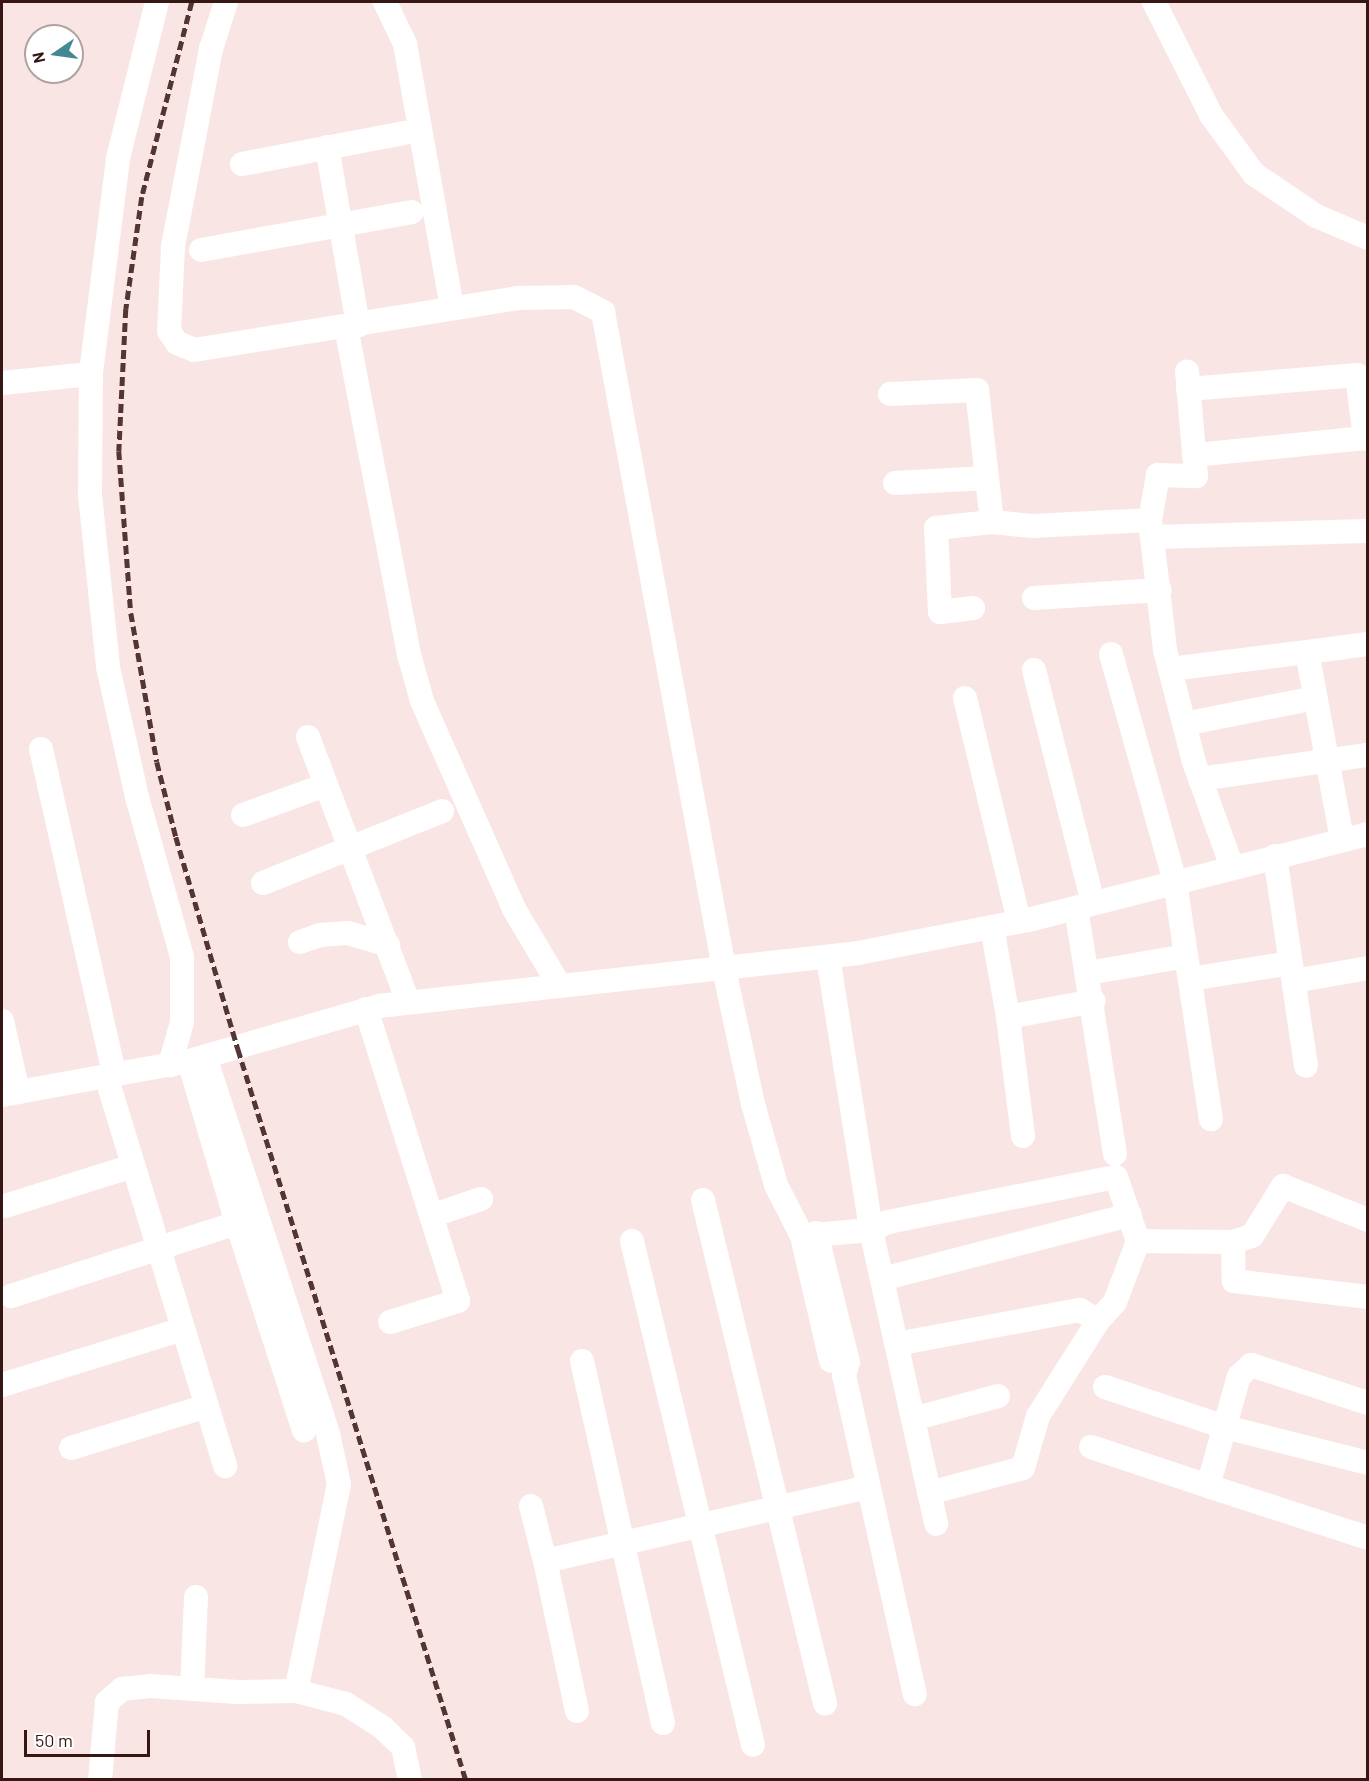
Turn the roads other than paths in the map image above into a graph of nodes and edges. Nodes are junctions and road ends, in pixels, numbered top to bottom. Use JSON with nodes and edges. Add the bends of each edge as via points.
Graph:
{"nodes":[{"id":1,"x":156,"y":2,"type":"edge"},
{"id":2,"x":226,"y":2,"type":"edge"},
{"id":3,"x":385,"y":2,"type":"edge"},
{"id":4,"x":1154,"y":2,"type":"edge"},
{"id":5,"x":404,"y":133,"type":"dead end"},
{"id":6,"x":327,"y":147,"type":"junction"},
{"id":7,"x":242,"y":164,"type":"dead end"},
{"id":8,"x":412,"y":212,"type":"dead end"},
{"id":9,"x":341,"y":225,"type":"junction"},
{"id":10,"x":1368,"y":238,"type":"edge"},
{"id":11,"x":201,"y":250,"type":"dead end"},
{"id":12,"x":452,"y":308,"type":"junction"},
{"id":13,"x":352,"y":326,"type":"junction"},
{"id":14,"x":91,"y":374,"type":"junction"},
{"id":15,"x":2,"y":383,"type":"edge"},
{"id":16,"x":890,"y":394,"type":"dead end"},
{"id":17,"x":1194,"y":455,"type":"junction"},
{"id":18,"x":987,"y":478,"type":"junction"},
{"id":19,"x":895,"y":483,"type":"dead end"},
{"id":20,"x":992,"y":522,"type":"junction"},
{"id":21,"x":1152,"y":528,"type":"junction"},
{"id":22,"x":1366,"y":531,"type":"edge"},
{"id":23,"x":1160,"y":590,"type":"junction"},
{"id":24,"x":1034,"y":598,"type":"dead end"},
{"id":25,"x":973,"y":608,"type":"dead end"},
{"id":26,"x":1368,"y":644,"type":"edge"},
{"id":27,"x":1307,"y":652,"type":"junction"},
{"id":28,"x":1111,"y":654,"type":"dead end"},
{"id":29,"x":1170,"y":669,"type":"junction"},
{"id":30,"x":1034,"y":670,"type":"dead end"},
{"id":31,"x":965,"y":698,"type":"dead end"},
{"id":32,"x":1315,"y":698,"type":"junction"},
{"id":33,"x":1184,"y":724,"type":"junction"},
{"id":34,"x":308,"y":737,"type":"dead end"},
{"id":35,"x":41,"y":749,"type":"dead end"},
{"id":36,"x":1367,"y":755,"type":"edge"},
{"id":37,"x":1327,"y":759,"type":"junction"},
{"id":38,"x":1200,"y":779,"type":"junction"},
{"id":39,"x":326,"y":785,"type":"junction"},
{"id":40,"x":442,"y":811,"type":"dead end"},
{"id":41,"x":243,"y":815,"type":"dead end"},
{"id":42,"x":1367,"y":836,"type":"edge"},
{"id":43,"x":1342,"y":839,"type":"junction"},
{"id":44,"x":351,"y":848,"type":"junction"},
{"id":45,"x":1275,"y":856,"type":"junction"},
{"id":46,"x":1232,"y":867,"type":"junction"},
{"id":47,"x":1175,"y":882,"type":"junction"},
{"id":48,"x":263,"y":883,"type":"dead end"},
{"id":49,"x":1085,"y":905,"type":"junction"},
{"id":50,"x":1019,"y":922,"type":"junction"},
{"id":51,"x":992,"y":927,"type":"junction"},
{"id":52,"x":300,"y":942,"type":"dead end"},
{"id":53,"x":388,"y":945,"type":"junction"},
{"id":54,"x":828,"y":957,"type":"junction"},
{"id":55,"x":1188,"y":967,"type":"junction"},
{"id":56,"x":1368,"y":968,"type":"edge"},
{"id":57,"x":724,"y":969,"type":"junction"},
{"id":58,"x":1292,"y":972,"type":"junction"},
{"id":59,"x":1089,"y":973,"type":"junction"},
{"id":60,"x":558,"y":983,"type":"junction"},
{"id":61,"x":408,"y":1001,"type":"junction"},
{"id":62,"x":1094,"y":1001,"type":"junction"},
{"id":63,"x":366,"y":1009,"type":"junction"},
{"id":64,"x":1008,"y":1017,"type":"junction"},
{"id":65,"x":2,"y":1021,"type":"edge"},
{"id":66,"x":188,"y":1061,"type":"junction"},
{"id":67,"x":1306,"y":1066,"type":"dead end"},
{"id":68,"x":110,"y":1075,"type":"junction"},
{"id":69,"x":10,"y":1094,"type":"edge"},
{"id":70,"x":1211,"y":1119,"type":"dead end"},
{"id":71,"x":1023,"y":1136,"type":"dead end"},
{"id":72,"x":1115,"y":1154,"type":"dead end"},
{"id":73,"x":133,"y":1166,"type":"junction"},
{"id":74,"x":481,"y":1199,"type":"dead end"},
{"id":75,"x":703,"y":1200,"type":"dead end"},
{"id":76,"x":5,"y":1206,"type":"dead end"},
{"id":77,"x":1130,"y":1215,"type":"junction"},
{"id":78,"x":432,"y":1216,"type":"junction"},
{"id":79,"x":1368,"y":1220,"type":"edge"},
{"id":80,"x":237,"y":1223,"type":"junction"},
{"id":81,"x":871,"y":1230,"type":"junction"},
{"id":82,"x":809,"y":1235,"type":"junction"},
{"id":83,"x":632,"y":1241,"type":"dead end"},
{"id":84,"x":1138,"y":1241,"type":"junction"},
{"id":85,"x":1233,"y":1242,"type":"junction"},
{"id":86,"x":159,"y":1248,"type":"junction"},
{"id":87,"x":882,"y":1279,"type":"junction"},
{"id":88,"x":11,"y":1296,"type":"dead end"},
{"id":89,"x":1368,"y":1297,"type":"edge"},
{"id":90,"x":1098,"y":1321,"type":"junction"},
{"id":91,"x":390,"y":1322,"type":"dead end"},
{"id":92,"x":183,"y":1329,"type":"junction"},
{"id":93,"x":896,"y":1344,"type":"junction"},
{"id":94,"x":582,"y":1361,"type":"dead end"},
{"id":95,"x":2,"y":1385,"type":"edge"},
{"id":96,"x":1105,"y":1387,"type":"dead end"},
{"id":97,"x":998,"y":1396,"type":"dead end"},
{"id":98,"x":1368,"y":1403,"type":"edge"},
{"id":99,"x":207,"y":1406,"type":"junction"},
{"id":100,"x":913,"y":1419,"type":"junction"},
{"id":101,"x":1225,"y":1427,"type":"junction"},
{"id":102,"x":304,"y":1430,"type":"dead end"},
{"id":103,"x":1091,"y":1447,"type":"dead end"},
{"id":104,"x":71,"y":1448,"type":"dead end"},
{"id":105,"x":1368,"y":1463,"type":"edge"},
{"id":106,"x":225,"y":1466,"type":"dead end"},
{"id":107,"x":1208,"y":1486,"type":"junction"},
{"id":108,"x":868,"y":1487,"type":"junction"},
{"id":109,"x":929,"y":1493,"type":"junction"},
{"id":110,"x":531,"y":1506,"type":"dead end"},
{"id":111,"x":778,"y":1507,"type":"junction"},
{"id":112,"x":700,"y":1524,"type":"junction"},
{"id":113,"x":936,"y":1524,"type":"dead end"},
{"id":114,"x":1368,"y":1538,"type":"edge"},
{"id":115,"x":621,"y":1544,"type":"junction"},
{"id":116,"x":545,"y":1561,"type":"junction"},
{"id":117,"x":196,"y":1597,"type":"dead end"},
{"id":118,"x":192,"y":1689,"type":"junction"},
{"id":119,"x":296,"y":1690,"type":"junction"},
{"id":120,"x":915,"y":1694,"type":"dead end"},
{"id":121,"x":825,"y":1703,"type":"dead end"},
{"id":122,"x":577,"y":1711,"type":"dead end"},
{"id":123,"x":663,"y":1723,"type":"dead end"},
{"id":124,"x":753,"y":1745,"type":"dead end"},
{"id":125,"x":100,"y":1779,"type":"edge"},
{"id":126,"x":410,"y":1779,"type":"edge"}],
"edges":[{"from":1,"to":14,"type":"street","via":[[118,159]]},
{"from":2,"to":13,"type":"street","via":[[211,49],[173,247],[169,331],[177,343],[194,350]]},
{"from":3,"to":12,"type":"street","via":[[405,44]]},
{"from":4,"to":10,"type":"street","via":[[1211,115],[1254,174],[1316,216]]},
{"from":5,"to":6,"type":"street"},
{"from":6,"to":7,"type":"street"},
{"from":6,"to":9,"type":"street"},
{"from":8,"to":9,"type":"street"},
{"from":9,"to":11,"type":"street"},
{"from":9,"to":13,"type":"street"},
{"from":12,"to":13,"type":"street"},
{"from":12,"to":57,"type":"street","via":[[517,298],[574,297],[603,312]]},
{"from":13,"to":60,"type":"street","via":[[410,658],[422,701],[514,909]]},
{"from":14,"to":15,"type":"street"},
{"from":14,"to":66,"type":"street","via":[[90,495],[108,667],[137,797],[182,957],[182,1022]]},
{"from":16,"to":18,"type":"street","via":[[977,390]]},
{"from":17,"to":17,"type":"street","via":[[1365,438],[1356,366],[1187,380]]},
{"from":17,"to":21,"type":"street","via":[[1196,476],[1158,475]]},
{"from":18,"to":19,"type":"street"},
{"from":18,"to":20,"type":"street"},
{"from":20,"to":21,"type":"street"},
{"from":20,"to":25,"type":"street","via":[[936,528],[940,612]]},
{"from":21,"to":22,"type":"street"},
{"from":21,"to":23,"type":"street"},
{"from":23,"to":24,"type":"street"},
{"from":23,"to":29,"type":"street"},
{"from":26,"to":27,"type":"street"},
{"from":27,"to":29,"type":"street"},
{"from":27,"to":32,"type":"street"},
{"from":28,"to":47,"type":"street"},
{"from":29,"to":33,"type":"street"},
{"from":30,"to":49,"type":"street"},
{"from":31,"to":50,"type":"street"},
{"from":32,"to":33,"type":"street"},
{"from":32,"to":37,"type":"street"},
{"from":33,"to":38,"type":"street"},
{"from":34,"to":39,"type":"street"},
{"from":35,"to":68,"type":"street"},
{"from":36,"to":37,"type":"street"},
{"from":37,"to":38,"type":"street"},
{"from":37,"to":43,"type":"street"},
{"from":38,"to":46,"type":"street"},
{"from":39,"to":41,"type":"street"},
{"from":39,"to":44,"type":"street"},
{"from":40,"to":44,"type":"street"},
{"from":42,"to":43,"type":"street"},
{"from":43,"to":45,"type":"street"},
{"from":44,"to":48,"type":"street"},
{"from":44,"to":53,"type":"street"},
{"from":45,"to":46,"type":"street"},
{"from":45,"to":58,"type":"street"},
{"from":46,"to":47,"type":"street"},
{"from":47,"to":49,"type":"street"},
{"from":47,"to":55,"type":"street"},
{"from":49,"to":50,"type":"street"},
{"from":49,"to":59,"type":"street"},
{"from":50,"to":51,"type":"street"},
{"from":51,"to":54,"type":"street"},
{"from":51,"to":64,"type":"street"},
{"from":52,"to":53,"type":"street","via":[[320,935],[348,933]]},
{"from":53,"to":61,"type":"street"},
{"from":54,"to":57,"type":"street"},
{"from":54,"to":81,"type":"street"},
{"from":55,"to":58,"type":"street"},
{"from":55,"to":59,"type":"street"},
{"from":55,"to":70,"type":"street"},
{"from":56,"to":58,"type":"street"},
{"from":57,"to":60,"type":"street"},
{"from":57,"to":82,"type":"street","via":[[753,1104],[776,1185]]},
{"from":58,"to":67,"type":"street"},
{"from":59,"to":62,"type":"street"},
{"from":60,"to":61,"type":"street"},
{"from":61,"to":63,"type":"street"},
{"from":62,"to":64,"type":"street"},
{"from":62,"to":72,"type":"street"},
{"from":63,"to":66,"type":"street"},
{"from":63,"to":78,"type":"street"},
{"from":64,"to":71,"type":"street"},
{"from":65,"to":69,"type":"street"},
{"from":66,"to":68,"type":"street"},
{"from":66,"to":80,"type":"street"},
{"from":66,"to":119,"type":"street","via":[[328,1434],[339,1484]]},
{"from":68,"to":69,"type":"street"},
{"from":68,"to":73,"type":"street"},
{"from":73,"to":76,"type":"street"},
{"from":73,"to":86,"type":"street"},
{"from":74,"to":78,"type":"street"},
{"from":75,"to":111,"type":"street"},
{"from":77,"to":81,"type":"street","via":[[1116,1177],[888,1222]]},
{"from":77,"to":84,"type":"street"},
{"from":77,"to":87,"type":"street"},
{"from":78,"to":91,"type":"street","via":[[458,1301]]},
{"from":79,"to":85,"type":"street","via":[[1283,1186],[1252,1236]]},
{"from":80,"to":86,"type":"street"},
{"from":80,"to":102,"type":"street"},
{"from":81,"to":82,"type":"street","via":[[834,1236]]},
{"from":81,"to":87,"type":"street"},
{"from":82,"to":108,"type":"street","via":[[848,1362],[843,1375]]},
{"from":83,"to":112,"type":"street"},
{"from":84,"to":85,"type":"street"},
{"from":84,"to":90,"type":"street","via":[[1115,1302]]},
{"from":85,"to":89,"type":"street","via":[[1234,1281]]},
{"from":86,"to":88,"type":"street"},
{"from":86,"to":92,"type":"street"},
{"from":87,"to":93,"type":"street"},
{"from":90,"to":93,"type":"street","via":[[1080,1310]]},
{"from":90,"to":109,"type":"street","via":[[1038,1416],[1023,1468]]},
{"from":92,"to":95,"type":"street"},
{"from":92,"to":99,"type":"street"},
{"from":93,"to":100,"type":"street"},
{"from":94,"to":115,"type":"street"},
{"from":96,"to":101,"type":"street"},
{"from":97,"to":100,"type":"street"},
{"from":98,"to":101,"type":"street","via":[[1251,1365],[1239,1376]]},
{"from":99,"to":104,"type":"street"},
{"from":99,"to":106,"type":"street"},
{"from":100,"to":109,"type":"street"},
{"from":101,"to":105,"type":"street"},
{"from":101,"to":107,"type":"street"},
{"from":103,"to":107,"type":"street"},
{"from":107,"to":114,"type":"street"},
{"from":108,"to":111,"type":"street"},
{"from":108,"to":120,"type":"street"},
{"from":109,"to":113,"type":"street"},
{"from":110,"to":116,"type":"street"},
{"from":111,"to":112,"type":"street"},
{"from":111,"to":121,"type":"street"},
{"from":112,"to":115,"type":"street"},
{"from":112,"to":124,"type":"street"},
{"from":115,"to":116,"type":"street"},
{"from":115,"to":123,"type":"street"},
{"from":116,"to":122,"type":"street"},
{"from":117,"to":118,"type":"street"},
{"from":118,"to":119,"type":"street"},
{"from":118,"to":125,"type":"street","via":[[122,1689],[107,1702]]},
{"from":119,"to":126,"type":"street","via":[[346,1704],[382,1727],[403,1747]]}]}
